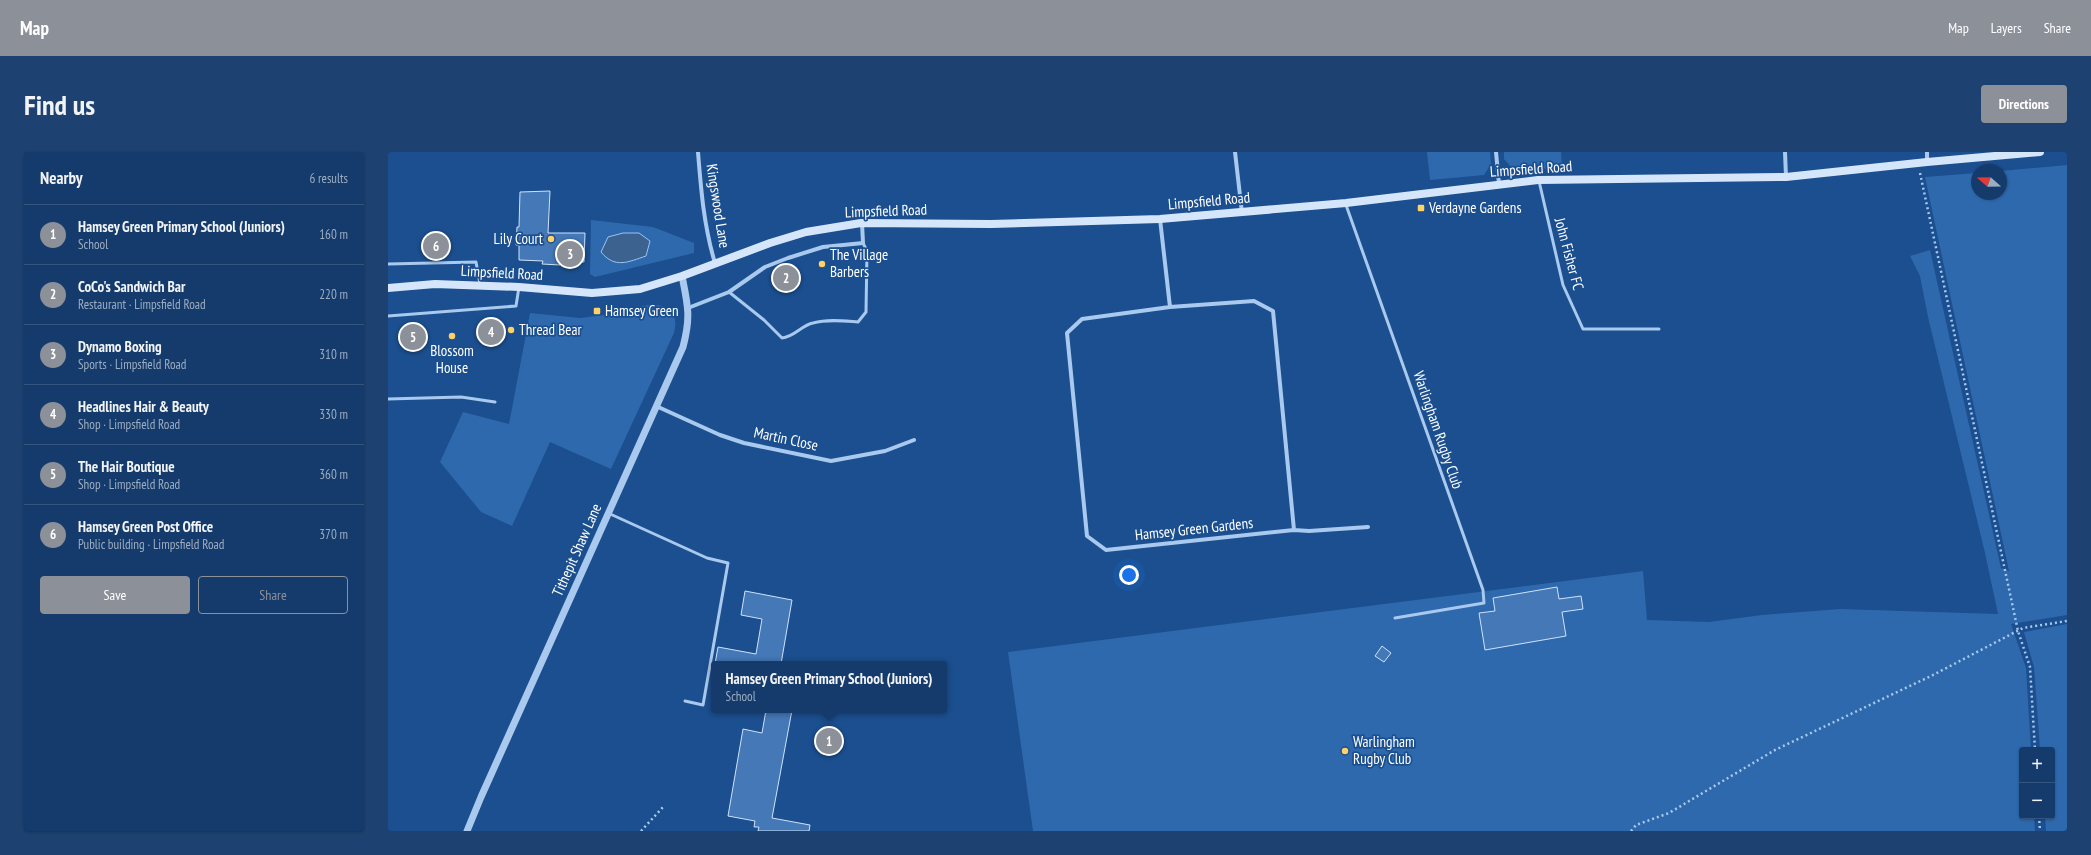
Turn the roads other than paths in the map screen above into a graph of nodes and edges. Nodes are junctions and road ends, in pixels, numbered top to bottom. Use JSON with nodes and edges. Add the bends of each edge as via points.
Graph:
{"nodes":[{"id":1,"x":698,"y":152,"type":"edge"},
{"id":2,"x":1235,"y":152,"type":"edge"},
{"id":3,"x":1496,"y":152,"type":"edge"},
{"id":4,"x":1785,"y":152,"type":"edge"},
{"id":5,"x":1926,"y":152,"type":"edge"},
{"id":6,"x":2040,"y":152,"type":"edge"},
{"id":7,"x":1927,"y":162,"type":"junction"},
{"id":8,"x":1786,"y":177,"type":"junction"},
{"id":9,"x":1538,"y":180,"type":"junction"},
{"id":10,"x":1499,"y":185,"type":"junction"},
{"id":11,"x":1346,"y":203,"type":"junction"},
{"id":12,"x":1242,"y":213,"type":"junction"},
{"id":13,"x":1160,"y":219,"type":"junction"},
{"id":14,"x":862,"y":223,"type":"junction"},
{"id":15,"x":863,"y":243,"type":"junction"},
{"id":16,"x":715,"y":263,"type":"junction"},
{"id":17,"x":388,"y":264,"type":"edge"},
{"id":18,"x":682,"y":276,"type":"junction"},
{"id":19,"x":480,"y":286,"type":"junction"},
{"id":20,"x":518,"y":287,"type":"junction"},
{"id":21,"x":388,"y":288,"type":"edge"},
{"id":22,"x":729,"y":292,"type":"junction"},
{"id":23,"x":1170,"y":307,"type":"junction"},
{"id":24,"x":688,"y":308,"type":"junction"},
{"id":25,"x":388,"y":316,"type":"edge"},
{"id":26,"x":1659,"y":328,"type":"dead end"},
{"id":27,"x":388,"y":399,"type":"edge"},
{"id":28,"x":495,"y":402,"type":"dead end"},
{"id":29,"x":656,"y":406,"type":"junction"},
{"id":30,"x":914,"y":440,"type":"dead end"},
{"id":31,"x":608,"y":513,"type":"junction"},
{"id":32,"x":1368,"y":527,"type":"dead end"},
{"id":33,"x":1294,"y":530,"type":"junction"},
{"id":34,"x":1395,"y":618,"type":"dead end"},
{"id":35,"x":684,"y":701,"type":"dead end"},
{"id":36,"x":467,"y":831,"type":"edge"}],
"edges":[{"from":1,"to":16,"type":"street","name":"Kingswood Lane","via":[[702,204],[708,241]]},
{"from":2,"to":12,"type":"street"},
{"from":3,"to":10,"type":"street"},
{"from":4,"to":8,"type":"street"},
{"from":5,"to":7,"type":"street"},
{"from":6,"to":7,"type":"main road","name":"Limpsfield Road"},
{"from":7,"to":8,"type":"main road","name":"Limpsfield Road"},
{"from":8,"to":9,"type":"main road","name":"Limpsfield Road"},
{"from":9,"to":10,"type":"main road","name":"Limpsfield Road"},
{"from":9,"to":26,"type":"lane","name":"John Fisher FC","via":[[1563,285],[1583,329]]},
{"from":10,"to":11,"type":"main road","name":"Limpsfield Road"},
{"from":11,"to":12,"type":"main road","name":"Limpsfield Road"},
{"from":11,"to":34,"type":"lane","name":"Warlingham Rugby Club","via":[[1483,590],[1484,603]]},
{"from":12,"to":13,"type":"main road","name":"Limpsfield Road"},
{"from":13,"to":14,"type":"main road","name":"Limpsfield Road","via":[[991,224]]},
{"from":13,"to":23,"type":"street"},
{"from":14,"to":15,"type":"street"},
{"from":14,"to":16,"type":"main road","name":"Limpsfield Road","via":[[806,232]]},
{"from":15,"to":22,"type":"street","via":[[823,247],[788,258],[765,267]]},
{"from":15,"to":22,"type":"lane","via":[[867,251],[866,312],[858,322],[830,320],[812,323],[788,338],[782,338]]},
{"from":16,"to":18,"type":"main road","name":"Limpsfield Road"},
{"from":17,"to":19,"type":"lane","via":[[476,262]]},
{"from":18,"to":20,"type":"main road","name":"Limpsfield Road","via":[[640,289],[592,293]]},
{"from":18,"to":24,"type":"street","name":"Tithepit Shaw Lane"},
{"from":19,"to":20,"type":"main road","name":"Limpsfield Road"},
{"from":19,"to":21,"type":"main road","name":"Limpsfield Road","via":[[435,284]]},
{"from":20,"to":25,"type":"lane","via":[[516,306]]},
{"from":22,"to":24,"type":"street"},
{"from":23,"to":33,"type":"street","name":"Hamsey Green Gardens","via":[[1254,301],[1273,312]]},
{"from":23,"to":33,"type":"street","name":"Hamsey Green Gardens","via":[[1082,319],[1067,333],[1087,536],[1106,550]]},
{"from":24,"to":29,"type":"street","name":"Tithepit Shaw Lane","via":[[689,324],[684,347]]},
{"from":27,"to":28,"type":"lane","via":[[461,397]]},
{"from":29,"to":30,"type":"street","name":"Martin Close","via":[[744,443],[831,461],[885,451]]},
{"from":29,"to":31,"type":"street","name":"Tithepit Shaw Lane"},
{"from":31,"to":35,"type":"lane","via":[[708,558],[728,563],[702,705]]},
{"from":31,"to":36,"type":"street","name":"Tithepit Shaw Lane"},
{"from":32,"to":33,"type":"street"}]}
